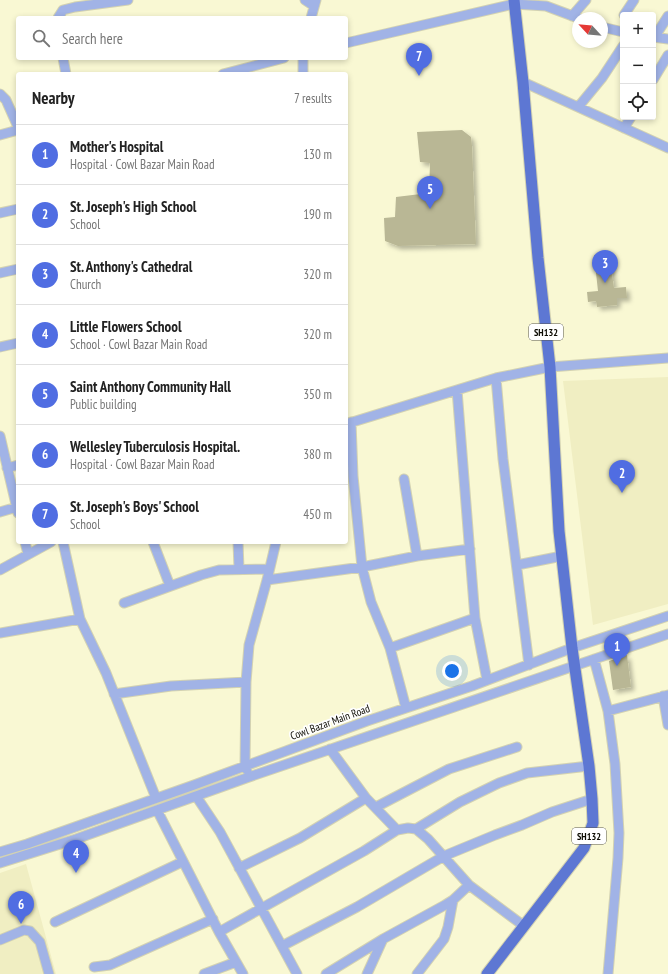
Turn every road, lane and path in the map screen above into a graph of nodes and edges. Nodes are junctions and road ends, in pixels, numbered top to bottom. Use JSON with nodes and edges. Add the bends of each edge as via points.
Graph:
{"nodes":[{"id":1,"x":128,"y":0,"type":"edge"},
{"id":2,"x":305,"y":0,"type":"edge"},
{"id":3,"x":586,"y":0,"type":"edge"},
{"id":4,"x":634,"y":0,"type":"edge"},
{"id":5,"x":514,"y":2,"type":"edge"},
{"id":6,"x":315,"y":3,"type":"edge"},
{"id":7,"x":548,"y":3,"type":"edge"},
{"id":8,"x":578,"y":12,"type":"edge"},
{"id":9,"x":626,"y":12,"type":"edge"},
{"id":10,"x":572,"y":15,"type":"edge"},
{"id":11,"x":59,"y":16,"type":"edge"},
{"id":12,"x":312,"y":16,"type":"edge"},
{"id":13,"x":668,"y":16,"type":"edge"},
{"id":14,"x":620,"y":21,"type":"edge"},
{"id":15,"x":608,"y":29,"type":"edge"},
{"id":16,"x":613,"y":30,"type":"junction"},
{"id":17,"x":620,"y":31,"type":"edge"},
{"id":18,"x":656,"y":33,"type":"edge"},
{"id":19,"x":656,"y":37,"type":"edge"},
{"id":20,"x":668,"y":39,"type":"edge"},
{"id":21,"x":348,"y":44,"type":"edge"},
{"id":22,"x":622,"y":48,"type":"edge"},
{"id":23,"x":668,"y":55,"type":"edge"},
{"id":24,"x":63,"y":60,"type":"edge"},
{"id":25,"x":277,"y":60,"type":"edge"},
{"id":26,"x":303,"y":60,"type":"edge"},
{"id":27,"x":66,"y":72,"type":"edge"},
{"id":28,"x":233,"y":72,"type":"edge"},
{"id":29,"x":303,"y":72,"type":"edge"},
{"id":30,"x":656,"y":75,"type":"edge"},
{"id":31,"x":523,"y":82,"type":"junction"},
{"id":32,"x":0,"y":94,"type":"edge"},
{"id":33,"x":579,"y":106,"type":"junction"},
{"id":34,"x":629,"y":120,"type":"edge"},
{"id":35,"x":16,"y":122,"type":"edge"},
{"id":36,"x":624,"y":128,"type":"junction"},
{"id":37,"x":16,"y":131,"type":"edge"},
{"id":38,"x":0,"y":135,"type":"edge"},
{"id":39,"x":667,"y":145,"type":"edge"},
{"id":40,"x":16,"y":209,"type":"edge"},
{"id":41,"x":0,"y":213,"type":"edge"},
{"id":42,"x":16,"y":269,"type":"edge"},
{"id":43,"x":0,"y":273,"type":"edge"},
{"id":44,"x":16,"y":342,"type":"edge"},
{"id":45,"x":0,"y":346,"type":"edge"},
{"id":46,"x":668,"y":358,"type":"edge"},
{"id":47,"x":550,"y":367,"type":"junction"},
{"id":48,"x":496,"y":378,"type":"junction"},
{"id":49,"x":457,"y":390,"type":"junction"},
{"id":50,"x":348,"y":423,"type":"edge"},
{"id":51,"x":0,"y":436,"type":"edge"},
{"id":52,"x":2,"y":455,"type":"edge"},
{"id":53,"x":16,"y":466,"type":"edge"},
{"id":54,"x":7,"y":468,"type":"junction"},
{"id":55,"x":404,"y":479,"type":"dead end"},
{"id":56,"x":16,"y":506,"type":"edge"},
{"id":57,"x":16,"y":510,"type":"edge"},
{"id":58,"x":0,"y":512,"type":"edge"},
{"id":59,"x":26,"y":544,"type":"edge"},
{"id":60,"x":47,"y":544,"type":"edge"},
{"id":61,"x":63,"y":544,"type":"edge"},
{"id":62,"x":154,"y":544,"type":"edge"},
{"id":63,"x":238,"y":544,"type":"edge"},
{"id":64,"x":275,"y":544,"type":"edge"},
{"id":65,"x":470,"y":549,"type":"junction"},
{"id":66,"x":28,"y":554,"type":"junction"},
{"id":67,"x":417,"y":556,"type":"junction"},
{"id":68,"x":562,"y":556,"type":"junction"},
{"id":69,"x":517,"y":565,"type":"junction"},
{"id":70,"x":362,"y":567,"type":"junction"},
{"id":71,"x":239,"y":569,"type":"junction"},
{"id":72,"x":269,"y":569,"type":"junction"},
{"id":73,"x":0,"y":570,"type":"edge"},
{"id":74,"x":267,"y":580,"type":"junction"},
{"id":75,"x":170,"y":586,"type":"junction"},
{"id":76,"x":124,"y":602,"type":"dead end"},
{"id":77,"x":668,"y":616,"type":"edge"},
{"id":78,"x":475,"y":618,"type":"junction"},
{"id":79,"x":80,"y":619,"type":"junction"},
{"id":80,"x":0,"y":633,"type":"edge"},
{"id":81,"x":668,"y":634,"type":"edge"},
{"id":82,"x":390,"y":648,"type":"junction"},
{"id":83,"x":572,"y":648,"type":"junction"},
{"id":84,"x":594,"y":659,"type":"junction"},
{"id":85,"x":529,"y":664,"type":"junction"},
{"id":86,"x":574,"y":665,"type":"junction"},
{"id":87,"x":487,"y":680,"type":"junction"},
{"id":88,"x":246,"y":682,"type":"junction"},
{"id":89,"x":114,"y":694,"type":"junction"},
{"id":90,"x":665,"y":696,"type":"edge"},
{"id":91,"x":406,"y":708,"type":"junction"},
{"id":92,"x":608,"y":711,"type":"junction"},
{"id":93,"x":668,"y":725,"type":"edge"},
{"id":94,"x":517,"y":747,"type":"dead end"},
{"id":95,"x":330,"y":749,"type":"junction"},
{"id":96,"x":245,"y":766,"type":"junction"},
{"id":97,"x":589,"y":766,"type":"junction"},
{"id":98,"x":249,"y":777,"type":"junction"},
{"id":99,"x":196,"y":796,"type":"junction"},
{"id":100,"x":156,"y":798,"type":"junction"},
{"id":101,"x":366,"y":798,"type":"junction"},
{"id":102,"x":592,"y":799,"type":"junction"},
{"id":103,"x":376,"y":807,"type":"junction"},
{"id":104,"x":157,"y":810,"type":"junction"},
{"id":105,"x":416,"y":829,"type":"junction"},
{"id":106,"x":397,"y":830,"type":"junction"},
{"id":107,"x":0,"y":852,"type":"edge"},
{"id":108,"x":444,"y":856,"type":"junction"},
{"id":109,"x":182,"y":862,"type":"junction"},
{"id":110,"x":0,"y":863,"type":"edge"},
{"id":111,"x":239,"y":868,"type":"junction"},
{"id":112,"x":469,"y":885,"type":"junction"},
{"id":113,"x":453,"y":900,"type":"junction"},
{"id":114,"x":261,"y":909,"type":"junction"},
{"id":115,"x":213,"y":919,"type":"junction"},
{"id":116,"x":55,"y":922,"type":"dead end"},
{"id":117,"x":524,"y":926,"type":"junction"},
{"id":118,"x":219,"y":932,"type":"junction"},
{"id":119,"x":384,"y":939,"type":"junction"},
{"id":120,"x":0,"y":940,"type":"edge"},
{"id":121,"x":282,"y":946,"type":"junction"},
{"id":122,"x":236,"y":962,"type":"junction"},
{"id":123,"x":94,"y":967,"type":"dead end"},
{"id":124,"x":49,"y":974,"type":"edge"},
{"id":125,"x":204,"y":974,"type":"edge"},
{"id":126,"x":243,"y":974,"type":"edge"},
{"id":127,"x":297,"y":974,"type":"edge"},
{"id":128,"x":326,"y":974,"type":"edge"},
{"id":129,"x":367,"y":974,"type":"edge"},
{"id":130,"x":417,"y":974,"type":"edge"},
{"id":131,"x":487,"y":974,"type":"edge"},
{"id":132,"x":608,"y":974,"type":"edge"}],
"edges":[{"from":1,"to":11,"type":"street","via":[[75,7],[63,10]]},
{"from":2,"to":6,"type":"street"},
{"from":3,"to":8,"type":"street"},
{"from":4,"to":9,"type":"street"},
{"from":5,"to":7,"type":"street"},
{"from":5,"to":21,"type":"street"},
{"from":5,"to":31,"type":"main road","number":"SH132"},
{"from":6,"to":12,"type":"street"},
{"from":7,"to":10,"type":"street"},
{"from":13,"to":18,"type":"street"},
{"from":14,"to":16,"type":"street"},
{"from":15,"to":16,"type":"street"},
{"from":16,"to":17,"type":"street"},
{"from":19,"to":20,"type":"street"},
{"from":22,"to":33,"type":"street"},
{"from":23,"to":30,"type":"street"},
{"from":24,"to":27,"type":"street"},
{"from":25,"to":28,"type":"street"},
{"from":26,"to":29,"type":"street"},
{"from":31,"to":33,"type":"street"},
{"from":31,"to":47,"type":"main road","number":"SH132"},
{"from":32,"to":35,"type":"street","via":[[6,100]]},
{"from":33,"to":36,"type":"street"},
{"from":34,"to":36,"type":"street"},
{"from":36,"to":39,"type":"street"},
{"from":37,"to":38,"type":"street"},
{"from":40,"to":41,"type":"street"},
{"from":42,"to":43,"type":"street"},
{"from":44,"to":45,"type":"street"},
{"from":46,"to":47,"type":"street"},
{"from":47,"to":48,"type":"street"},
{"from":47,"to":68,"type":"main road","number":"SH132"},
{"from":48,"to":49,"type":"street"},
{"from":48,"to":69,"type":"street","via":[[503,459]]},
{"from":49,"to":50,"type":"street"},
{"from":49,"to":65,"type":"street"},
{"from":50,"to":70,"type":"street"},
{"from":51,"to":52,"type":"street"},
{"from":52,"to":54,"type":"street"},
{"from":53,"to":54,"type":"street"},
{"from":54,"to":56,"type":"street"},
{"from":55,"to":67,"type":"street"},
{"from":57,"to":58,"type":"street"},
{"from":59,"to":66,"type":"street"},
{"from":60,"to":66,"type":"street"},
{"from":61,"to":79,"type":"street"},
{"from":62,"to":75,"type":"street"},
{"from":63,"to":71,"type":"street"},
{"from":64,"to":72,"type":"street"},
{"from":65,"to":67,"type":"street"},
{"from":65,"to":78,"type":"street"},
{"from":66,"to":73,"type":"street"},
{"from":67,"to":70,"type":"street"},
{"from":68,"to":69,"type":"street"},
{"from":68,"to":83,"type":"main road","number":"SH132"},
{"from":69,"to":85,"type":"street"},
{"from":70,"to":74,"type":"street"},
{"from":70,"to":82,"type":"street"},
{"from":71,"to":72,"type":"street"},
{"from":71,"to":75,"type":"street","via":[[219,570]]},
{"from":72,"to":74,"type":"street"},
{"from":74,"to":88,"type":"street","via":[[249,645]]},
{"from":75,"to":76,"type":"street"},
{"from":77,"to":83,"type":"street","name":"Cowl Bazar Main Road"},
{"from":78,"to":82,"type":"street"},
{"from":78,"to":87,"type":"street"},
{"from":79,"to":80,"type":"street"},
{"from":79,"to":89,"type":"street"},
{"from":81,"to":84,"type":"street"},
{"from":82,"to":91,"type":"street"},
{"from":83,"to":85,"type":"street","name":"Cowl Bazar Main Road"},
{"from":83,"to":86,"type":"main road","number":"SH132"},
{"from":84,"to":86,"type":"street"},
{"from":84,"to":92,"type":"street"},
{"from":85,"to":87,"type":"street","name":"Cowl Bazar Main Road"},
{"from":86,"to":95,"type":"street"},
{"from":86,"to":97,"type":"main road","number":"SH132"},
{"from":87,"to":91,"type":"street","name":"Cowl Bazar Main Road"},
{"from":88,"to":89,"type":"street","via":[[171,686]]},
{"from":88,"to":96,"type":"street"},
{"from":89,"to":100,"type":"street"},
{"from":90,"to":92,"type":"street"},
{"from":90,"to":93,"type":"street"},
{"from":91,"to":96,"type":"street","name":"Cowl Bazar Main Road"},
{"from":92,"to":132,"type":"street","via":[[615,764],[619,833]]},
{"from":94,"to":103,"type":"street","via":[[449,769]]},
{"from":95,"to":98,"type":"street"},
{"from":95,"to":101,"type":"street"},
{"from":96,"to":98,"type":"street"},
{"from":96,"to":100,"type":"street","name":"Cowl Bazar Main Road"},
{"from":97,"to":102,"type":"main road","number":"SH132"},
{"from":97,"to":105,"type":"street","via":[[527,773],[499,783],[460,802]]},
{"from":98,"to":99,"type":"street"},
{"from":99,"to":104,"type":"street"},
{"from":99,"to":111,"type":"street","via":[[220,832]]},
{"from":100,"to":107,"type":"street","name":"Cowl Bazar Main Road"},
{"from":101,"to":103,"type":"street"},
{"from":101,"to":111,"type":"street","via":[[300,838]]},
{"from":102,"to":108,"type":"street","via":[[552,812]]},
{"from":102,"to":117,"type":"main road","number":"SH132","via":[[593,823],[584,848]]},
{"from":103,"to":106,"type":"street"},
{"from":104,"to":109,"type":"street"},
{"from":104,"to":110,"type":"street"},
{"from":105,"to":106,"type":"street"},
{"from":105,"to":108,"type":"street"},
{"from":106,"to":114,"type":"street"},
{"from":108,"to":112,"type":"street"},
{"from":108,"to":121,"type":"street","via":[[357,907]]},
{"from":109,"to":115,"type":"street"},
{"from":109,"to":116,"type":"street"},
{"from":111,"to":114,"type":"street"},
{"from":112,"to":113,"type":"street"},
{"from":112,"to":117,"type":"street"},
{"from":113,"to":119,"type":"street"},
{"from":113,"to":130,"type":"street","via":[[444,939]]},
{"from":114,"to":118,"type":"street"},
{"from":114,"to":121,"type":"street"},
{"from":115,"to":118,"type":"street"},
{"from":115,"to":123,"type":"street","via":[[110,965]]},
{"from":117,"to":131,"type":"main road","number":"SH132"},
{"from":118,"to":122,"type":"street"},
{"from":119,"to":128,"type":"street"},
{"from":119,"to":129,"type":"street"},
{"from":120,"to":124,"type":"street","via":[[24,930],[30,931],[40,942]]},
{"from":121,"to":127,"type":"street"},
{"from":122,"to":125,"type":"street"},
{"from":122,"to":126,"type":"street"}]}
